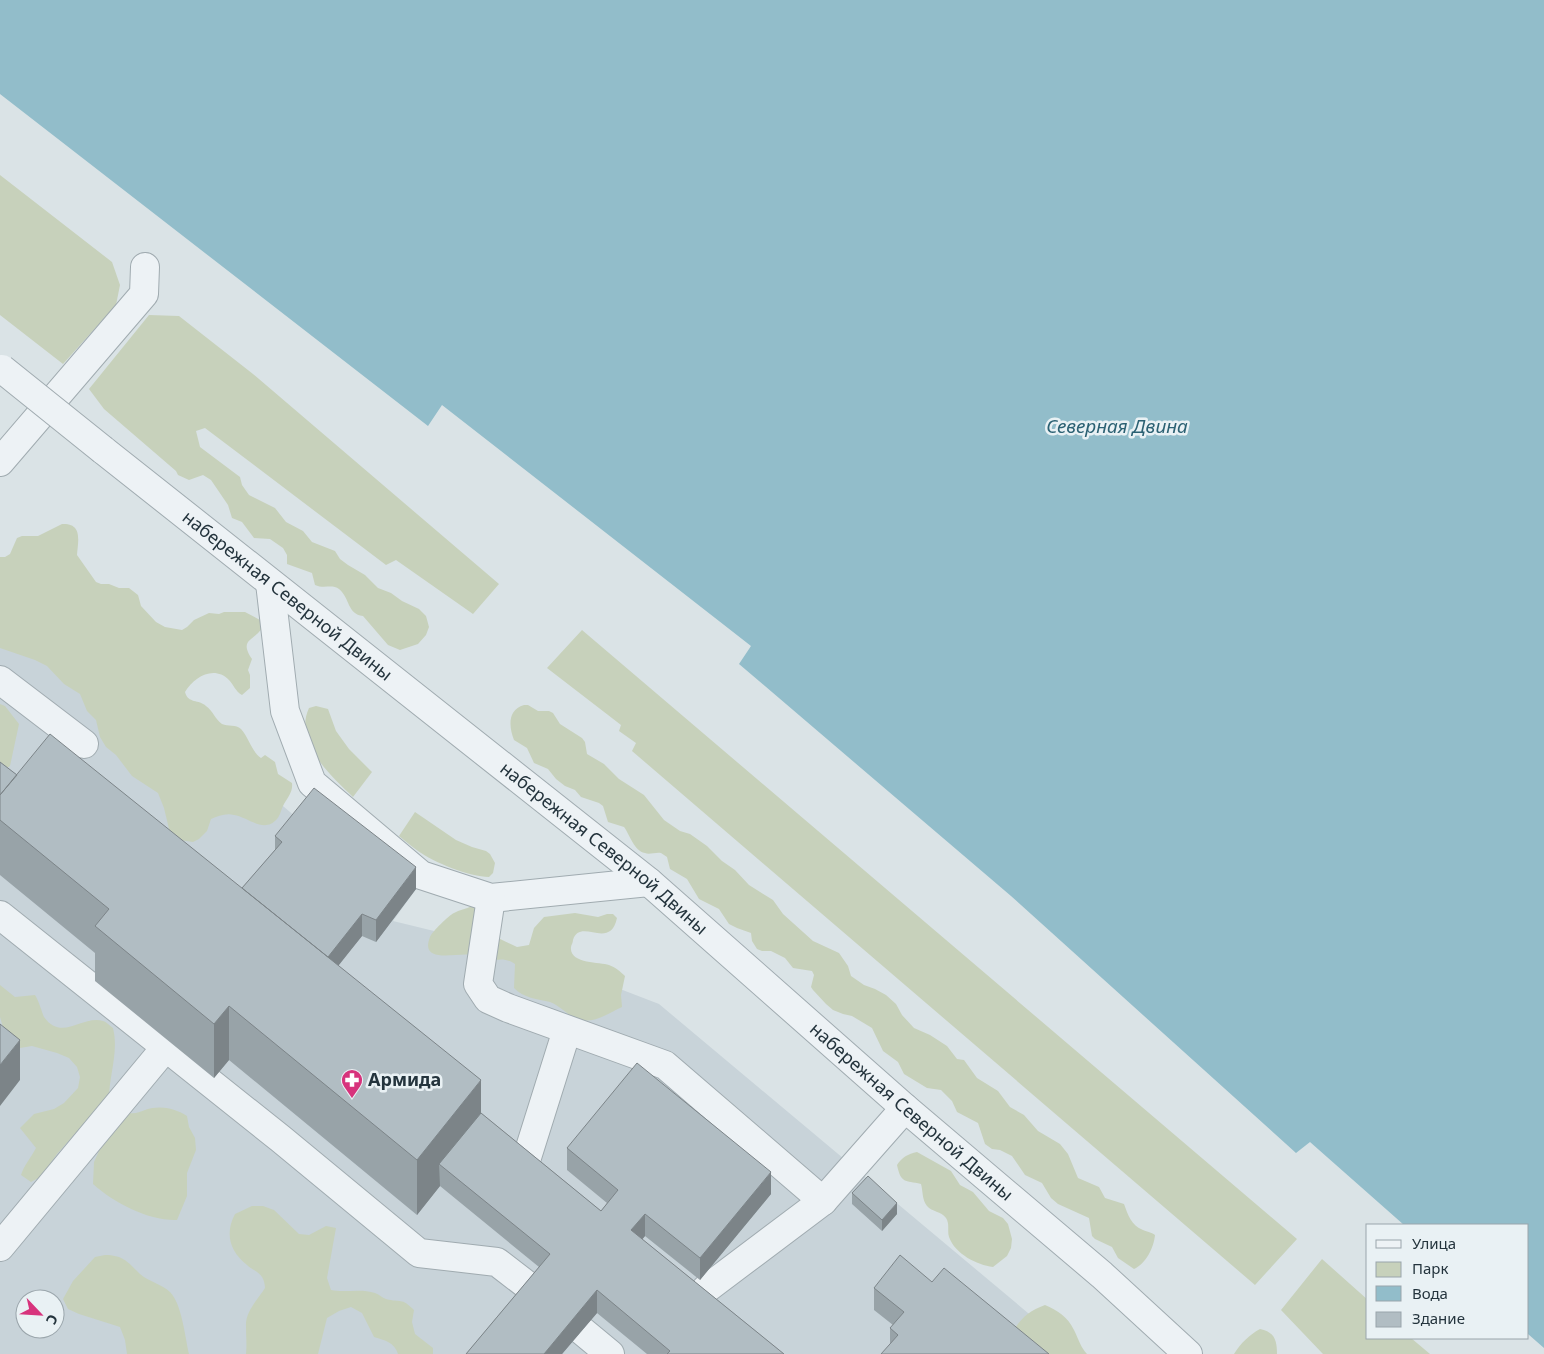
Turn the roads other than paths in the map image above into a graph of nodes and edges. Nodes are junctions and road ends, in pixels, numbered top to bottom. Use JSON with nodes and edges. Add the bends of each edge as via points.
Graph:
{"nodes":[{"id":1,"x":145,"y":267,"type":"dead end"},
{"id":2,"x":1,"y":368,"type":"edge"},
{"id":3,"x":0,"y":462,"type":"edge"},
{"id":4,"x":270,"y":583,"type":"junction"},
{"id":5,"x":0,"y":680,"type":"edge"},
{"id":6,"x":84,"y":744,"type":"dead end"},
{"id":7,"x":649,"y":882,"type":"junction"},
{"id":8,"x":491,"y":898,"type":"junction"},
{"id":9,"x":0,"y":915,"type":"edge"},
{"id":10,"x":567,"y":1030,"type":"junction"},
{"id":11,"x":166,"y":1046,"type":"junction"},
{"id":12,"x":905,"y":1108,"type":"junction"},
{"id":13,"x":523,"y":1170,"type":"edge"},
{"id":14,"x":823,"y":1201,"type":"junction"},
{"id":15,"x":0,"y":1248,"type":"edge"},
{"id":16,"x":536,"y":1292,"type":"edge"},
{"id":17,"x":693,"y":1304,"type":"edge"},
{"id":18,"x":582,"y":1330,"type":"edge"},
{"id":19,"x":610,"y":1354,"type":"edge"},
{"id":20,"x":1188,"y":1354,"type":"edge"}],
"edges":[{"from":1,"to":3,"type":"street","via":[[144,294]]},
{"from":2,"to":4,"type":"street","name":"набережная Северной Двины","bridge":true},
{"from":4,"to":7,"type":"street","name":"набережная Северной Двины"},
{"from":4,"to":8,"type":"street","via":[[286,711],[312,783],[421,874]]},
{"from":5,"to":6,"type":"street"},
{"from":7,"to":8,"type":"street"},
{"from":7,"to":12,"type":"street","name":"набережная Северной Двины"},
{"from":8,"to":10,"type":"street","via":[[478,984],[488,999]]},
{"from":9,"to":11,"type":"street"},
{"from":10,"to":13,"type":"street"},
{"from":10,"to":14,"type":"street","via":[[665,1065]]},
{"from":11,"to":15,"type":"street"},
{"from":11,"to":16,"type":"street","via":[[419,1253],[500,1250]]},
{"from":12,"to":14,"type":"street"},
{"from":12,"to":20,"type":"street","name":"набережная Северной Двины"},
{"from":14,"to":17,"type":"street","via":[[706,1289]]},
{"from":18,"to":19,"type":"street"}]}
